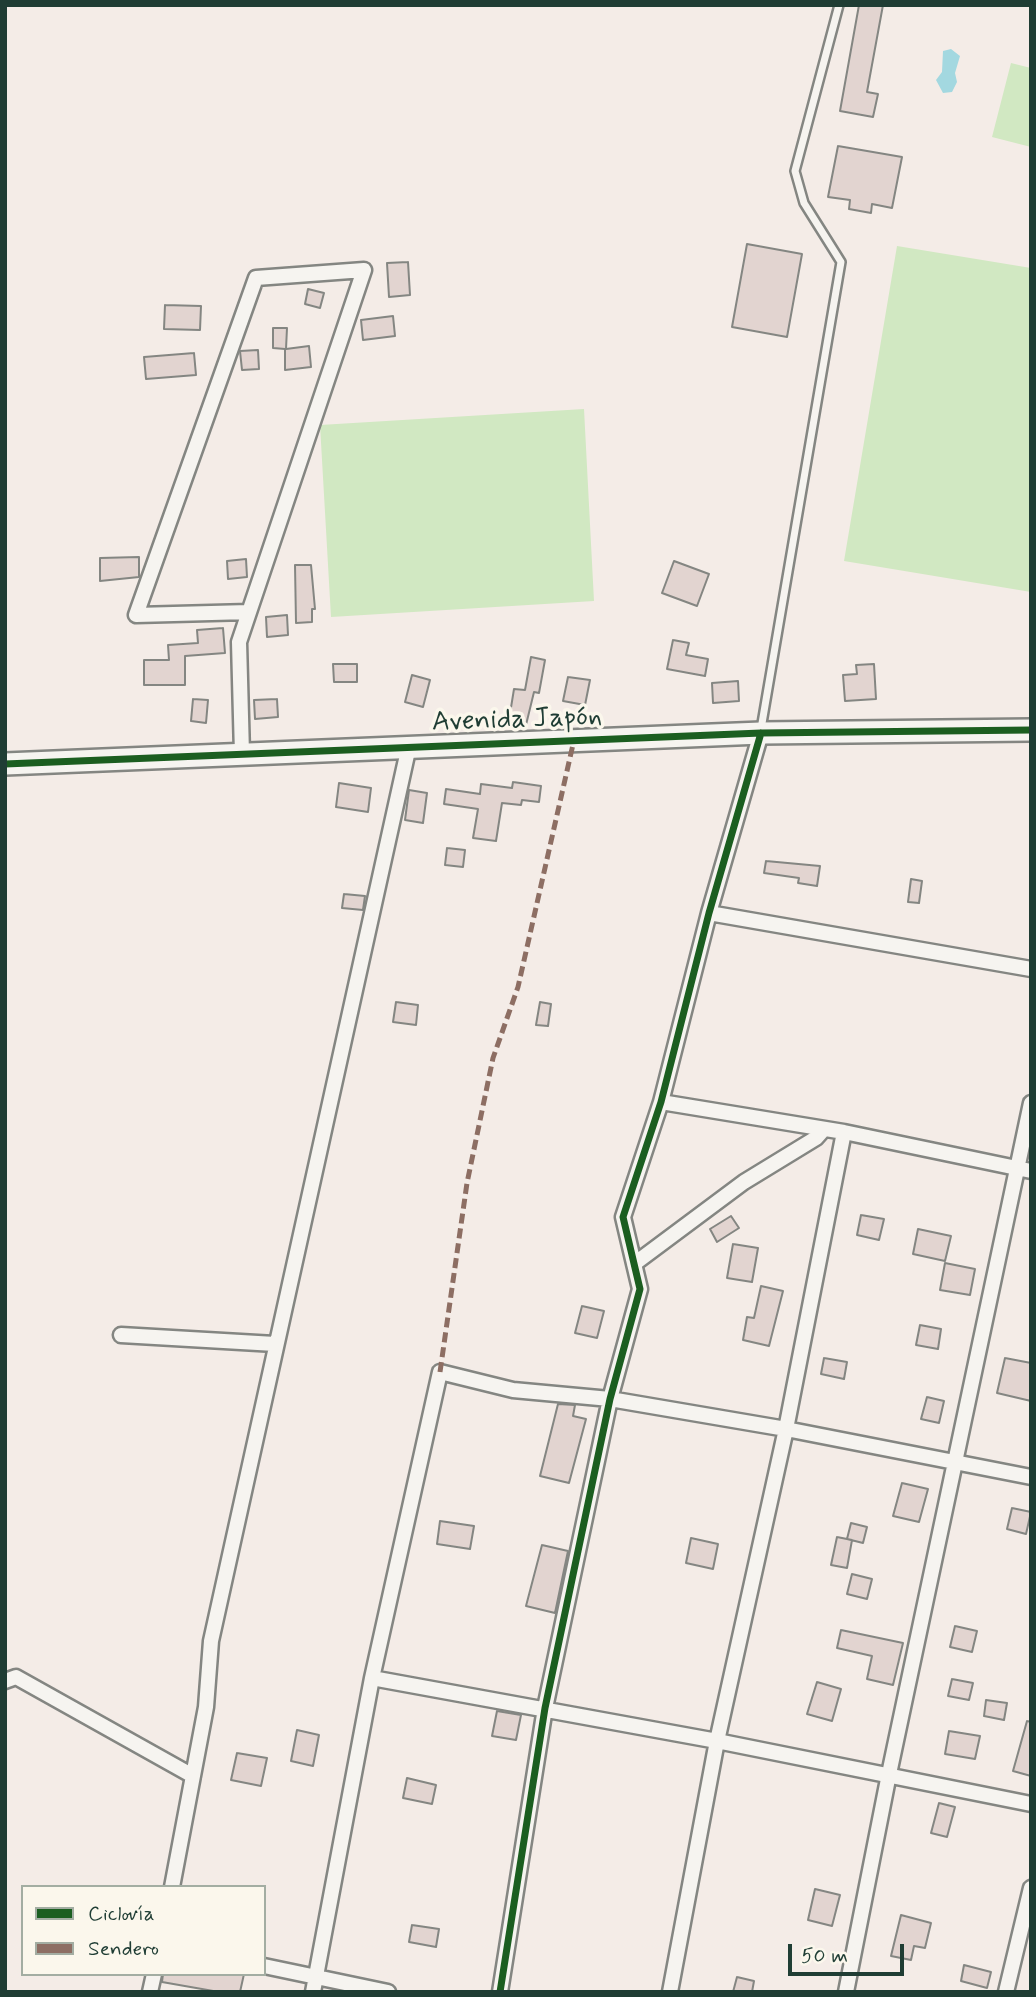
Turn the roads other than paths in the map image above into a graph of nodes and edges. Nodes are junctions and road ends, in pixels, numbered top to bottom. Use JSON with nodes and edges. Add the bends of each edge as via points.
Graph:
{"nodes":[{"id":1,"x":839,"y":5,"type":"edge"},
{"id":2,"x":249,"y":612,"type":"junction"},
{"id":3,"x":1031,"y":730,"type":"edge"},
{"id":4,"x":761,"y":733,"type":"junction"},
{"id":5,"x":409,"y":746,"type":"junction"},
{"id":6,"x":242,"y":754,"type":"junction"},
{"id":7,"x":5,"y":764,"type":"edge"},
{"id":8,"x":709,"y":913,"type":"junction"},
{"id":9,"x":1031,"y":969,"type":"edge"},
{"id":10,"x":661,"y":1102,"type":"junction"},
{"id":11,"x":1031,"y":1103,"type":"edge"},
{"id":12,"x":824,"y":1129,"type":"junction"},
{"id":13,"x":844,"y":1132,"type":"junction"},
{"id":14,"x":1016,"y":1167,"type":"junction"},
{"id":15,"x":1031,"y":1171,"type":"edge"},
{"id":16,"x":634,"y":1264,"type":"junction"},
{"id":17,"x":121,"y":1335,"type":"dead end"},
{"id":18,"x":275,"y":1344,"type":"junction"},
{"id":19,"x":610,"y":1399,"type":"junction"},
{"id":20,"x":786,"y":1429,"type":"junction"},
{"id":21,"x":954,"y":1463,"type":"junction"},
{"id":22,"x":1031,"y":1477,"type":"edge"},
{"id":23,"x":372,"y":1678,"type":"junction"},
{"id":24,"x":5,"y":1681,"type":"edge"},
{"id":25,"x":545,"y":1708,"type":"junction"},
{"id":26,"x":716,"y":1741,"type":"junction"},
{"id":27,"x":889,"y":1774,"type":"junction"},
{"id":28,"x":193,"y":1776,"type":"junction"},
{"id":29,"x":1031,"y":1804,"type":"edge"},
{"id":30,"x":172,"y":1885,"type":"edge"},
{"id":31,"x":1031,"y":1888,"type":"edge"},
{"id":32,"x":266,"y":1966,"type":"edge"},
{"id":33,"x":316,"y":1976,"type":"junction"},
{"id":34,"x":313,"y":1992,"type":"edge"},
{"id":35,"x":388,"y":1992,"type":"edge"},
{"id":36,"x":500,"y":1992,"type":"edge"},
{"id":37,"x":670,"y":1992,"type":"edge"},
{"id":38,"x":846,"y":1992,"type":"edge"},
{"id":39,"x":1006,"y":1992,"type":"edge"}],
"edges":[{"from":1,"to":4,"type":"lane","via":[[795,171],[804,203],[841,262]]},
{"from":2,"to":2,"type":"street","via":[[136,615],[256,278],[364,270]]},
{"from":2,"to":6,"type":"street","via":[[239,642]]},
{"from":3,"to":4,"type":"street","name":"Avenida Japón"},
{"from":4,"to":5,"type":"street","name":"Avenida Japón"},
{"from":4,"to":8,"type":"street"},
{"from":5,"to":6,"type":"street","name":"Avenida Japón"},
{"from":5,"to":18,"type":"street"},
{"from":6,"to":7,"type":"street","name":"Avenida Japón"},
{"from":8,"to":9,"type":"street"},
{"from":8,"to":10,"type":"street"},
{"from":10,"to":12,"type":"street"},
{"from":10,"to":16,"type":"street","via":[[623,1217]]},
{"from":11,"to":14,"type":"street"},
{"from":12,"to":13,"type":"street"},
{"from":12,"to":16,"type":"street","via":[[816,1139],[744,1182]]},
{"from":13,"to":14,"type":"street"},
{"from":13,"to":20,"type":"street"},
{"from":14,"to":15,"type":"street"},
{"from":14,"to":21,"type":"street"},
{"from":16,"to":19,"type":"street","via":[[640,1289]]},
{"from":17,"to":18,"type":"street"},
{"from":18,"to":28,"type":"street","via":[[211,1641],[206,1707]]},
{"from":19,"to":20,"type":"street"},
{"from":19,"to":23,"type":"street","via":[[513,1390],[439,1372]]},
{"from":19,"to":25,"type":"street"},
{"from":20,"to":21,"type":"street"},
{"from":20,"to":26,"type":"street"},
{"from":21,"to":22,"type":"street"},
{"from":21,"to":27,"type":"street"},
{"from":23,"to":25,"type":"street"},
{"from":23,"to":33,"type":"street"},
{"from":24,"to":28,"type":"street","via":[[16,1677]]},
{"from":25,"to":26,"type":"street"},
{"from":25,"to":36,"type":"street"},
{"from":26,"to":27,"type":"street"},
{"from":26,"to":37,"type":"street"},
{"from":27,"to":29,"type":"street"},
{"from":27,"to":38,"type":"street"},
{"from":28,"to":30,"type":"street"},
{"from":31,"to":39,"type":"street"},
{"from":32,"to":33,"type":"street"},
{"from":33,"to":34,"type":"street"},
{"from":33,"to":35,"type":"street"}]}
